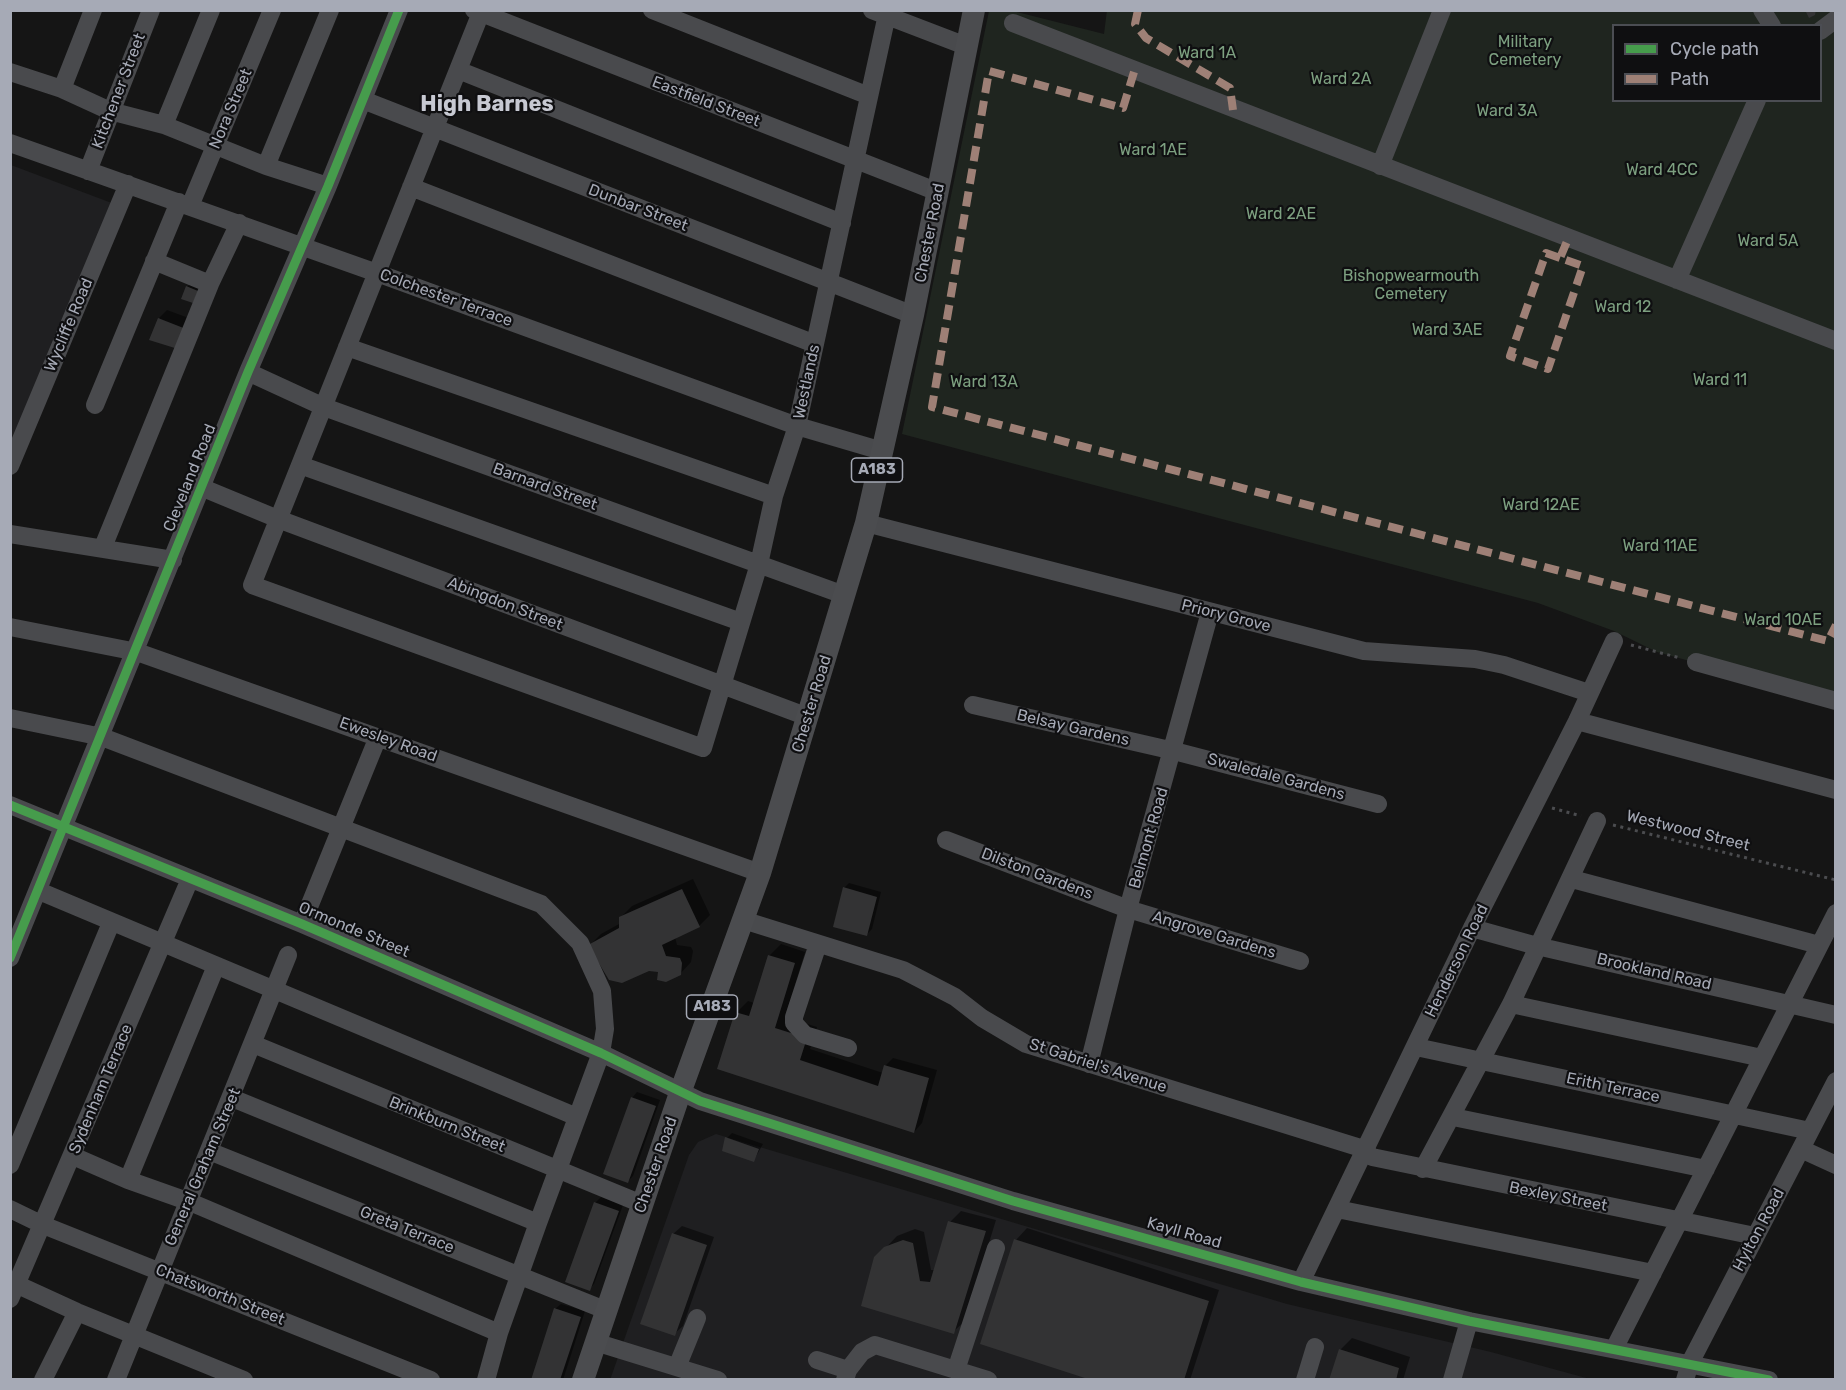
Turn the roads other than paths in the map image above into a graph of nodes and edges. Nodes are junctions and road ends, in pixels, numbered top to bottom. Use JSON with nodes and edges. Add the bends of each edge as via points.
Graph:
{"nodes":[{"id":1,"x":93,"y":10,"type":"edge"},
{"id":2,"x":151,"y":10,"type":"edge"},
{"id":3,"x":211,"y":10,"type":"edge"},
{"id":4,"x":272,"y":10,"type":"edge"},
{"id":5,"x":330,"y":10,"type":"edge"},
{"id":6,"x":399,"y":10,"type":"edge"},
{"id":7,"x":652,"y":10,"type":"edge"},
{"id":8,"x":974,"y":10,"type":"edge"},
{"id":9,"x":1442,"y":10,"type":"edge"},
{"id":10,"x":1762,"y":10,"type":"edge"},
{"id":11,"x":479,"y":11,"type":"edge"},
{"id":12,"x":882,"y":12,"type":"edge"},
{"id":13,"x":1836,"y":19,"type":"edge"},
{"id":14,"x":1013,"y":23,"type":"dead end"},
{"id":15,"x":1772,"y":24,"type":"edge"},
{"id":16,"x":1822,"y":30,"type":"edge"},
{"id":17,"x":966,"y":46,"type":"junction"},
{"id":18,"x":459,"y":70,"type":"junction"},
{"id":19,"x":10,"y":72,"type":"edge"},
{"id":20,"x":62,"y":89,"type":"junction"},
{"id":21,"x":869,"y":96,"type":"junction"},
{"id":22,"x":363,"y":100,"type":"junction"},
{"id":23,"x":1755,"y":102,"type":"edge"},
{"id":24,"x":110,"y":111,"type":"junction"},
{"id":25,"x":164,"y":125,"type":"junction"},
{"id":26,"x":435,"y":128,"type":"junction"},
{"id":27,"x":10,"y":143,"type":"edge"},
{"id":28,"x":216,"y":144,"type":"junction"},
{"id":29,"x":855,"y":160,"type":"junction"},
{"id":30,"x":266,"y":166,"type":"junction"},
{"id":31,"x":1380,"y":166,"type":"junction"},
{"id":32,"x":88,"y":171,"type":"junction"},
{"id":33,"x":128,"y":184,"type":"junction"},
{"id":34,"x":328,"y":186,"type":"junction"},
{"id":35,"x":411,"y":187,"type":"junction"},
{"id":36,"x":938,"y":192,"type":"junction"},
{"id":37,"x":184,"y":204,"type":"junction"},
{"id":38,"x":238,"y":223,"type":"junction"},
{"id":39,"x":842,"y":223,"type":"junction"},
{"id":40,"x":301,"y":246,"type":"junction"},
{"id":41,"x":154,"y":261,"type":"junction"},
{"id":42,"x":377,"y":273,"type":"junction"},
{"id":43,"x":1677,"y":280,"type":"junction"},
{"id":44,"x":829,"y":282,"type":"junction"},
{"id":45,"x":210,"y":284,"type":"junction"},
{"id":46,"x":913,"y":315,"type":"junction"},
{"id":47,"x":1836,"y":341,"type":"edge"},
{"id":48,"x":815,"y":344,"type":"junction"},
{"id":49,"x":347,"y":347,"type":"junction"},
{"id":50,"x":248,"y":372,"type":"junction"},
{"id":51,"x":95,"y":405,"type":"dead end"},
{"id":52,"x":324,"y":407,"type":"junction"},
{"id":53,"x":797,"y":426,"type":"junction"},
{"id":54,"x":882,"y":451,"type":"junction"},
{"id":55,"x":300,"y":465,"type":"junction"},
{"id":56,"x":10,"y":466,"type":"edge"},
{"id":57,"x":202,"y":488,"type":"junction"},
{"id":58,"x":774,"y":496,"type":"junction"},
{"id":59,"x":278,"y":519,"type":"junction"},
{"id":60,"x":866,"y":523,"type":"junction"},
{"id":61,"x":10,"y":534,"type":"edge"},
{"id":62,"x":103,"y":548,"type":"junction"},
{"id":63,"x":172,"y":560,"type":"junction"},
{"id":64,"x":759,"y":564,"type":"junction"},
{"id":65,"x":844,"y":595,"type":"junction"},
{"id":66,"x":1210,"y":612,"type":"junction"},
{"id":67,"x":741,"y":622,"type":"junction"},
{"id":68,"x":10,"y":627,"type":"edge"},
{"id":69,"x":1614,"y":641,"type":"road end"},
{"id":70,"x":137,"y":652,"type":"junction"},
{"id":71,"x":1696,"y":662,"type":"road end"},
{"id":72,"x":722,"y":686,"type":"junction"},
{"id":73,"x":1589,"y":693,"type":"junction"},
{"id":74,"x":1836,"y":701,"type":"edge"},
{"id":75,"x":973,"y":705,"type":"dead end"},
{"id":76,"x":808,"y":717,"type":"junction"},
{"id":77,"x":10,"y":718,"type":"edge"},
{"id":78,"x":1577,"y":721,"type":"junction"},
{"id":79,"x":102,"y":737,"type":"junction"},
{"id":80,"x":378,"y":737,"type":"junction"},
{"id":81,"x":1174,"y":751,"type":"junction"},
{"id":82,"x":1836,"y":790,"type":"edge"},
{"id":83,"x":1378,"y":804,"type":"dead end"},
{"id":84,"x":10,"y":805,"type":"edge"},
{"id":85,"x":1598,"y":821,"type":"road end"},
{"id":86,"x":64,"y":826,"type":"junction"},
{"id":87,"x":340,"y":829,"type":"junction"},
{"id":88,"x":946,"y":840,"type":"dead end"},
{"id":89,"x":760,"y":873,"type":"junction"},
{"id":90,"x":190,"y":879,"type":"junction"},
{"id":91,"x":1572,"y":879,"type":"junction"},
{"id":92,"x":39,"y":891,"type":"junction"},
{"id":93,"x":1128,"y":909,"type":"junction"},
{"id":94,"x":1836,"y":913,"type":"edge"},
{"id":95,"x":743,"y":920,"type":"junction"},
{"id":96,"x":111,"y":923,"type":"junction"},
{"id":97,"x":302,"y":924,"type":"junction"},
{"id":98,"x":1472,"y":928,"type":"junction"},
{"id":99,"x":818,"y":944,"type":"junction"},
{"id":100,"x":163,"y":945,"type":"junction"},
{"id":101,"x":1819,"y":945,"type":"junction"},
{"id":102,"x":1537,"y":946,"type":"junction"},
{"id":103,"x":288,"y":955,"type":"dead end"},
{"id":104,"x":10,"y":958,"type":"edge"},
{"id":105,"x":1300,"y":961,"type":"dead end"},
{"id":106,"x":216,"y":966,"type":"junction"},
{"id":107,"x":275,"y":990,"type":"junction"},
{"id":108,"x":1790,"y":1003,"type":"junction"},
{"id":109,"x":1511,"y":1004,"type":"junction"},
{"id":110,"x":1836,"y":1015,"type":"edge"},
{"id":111,"x":253,"y":1044,"type":"junction"},
{"id":112,"x":1416,"y":1047,"type":"junction"},
{"id":113,"x":848,"y":1048,"type":"dead end"},
{"id":114,"x":601,"y":1053,"type":"junction"},
{"id":115,"x":1762,"y":1058,"type":"junction"},
{"id":116,"x":1481,"y":1062,"type":"junction"},
{"id":117,"x":1089,"y":1064,"type":"junction"},
{"id":118,"x":1836,"y":1081,"type":"edge"},
{"id":119,"x":680,"y":1093,"type":"junction"},
{"id":120,"x":232,"y":1098,"type":"junction"},
{"id":121,"x":1830,"y":1103,"type":"edge"},
{"id":122,"x":1734,"y":1113,"type":"junction"},
{"id":123,"x":577,"y":1117,"type":"junction"},
{"id":124,"x":1453,"y":1117,"type":"junction"},
{"id":125,"x":1810,"y":1131,"type":"junction"},
{"id":126,"x":1364,"y":1149,"type":"junction"},
{"id":127,"x":1801,"y":1149,"type":"junction"},
{"id":128,"x":209,"y":1150,"type":"junction"},
{"id":129,"x":73,"y":1156,"type":"junction"},
{"id":130,"x":10,"y":1165,"type":"edge"},
{"id":131,"x":1836,"y":1165,"type":"edge"},
{"id":132,"x":1423,"y":1169,"type":"junction"},
{"id":133,"x":1706,"y":1169,"type":"junction"},
{"id":134,"x":558,"y":1171,"type":"junction"},
{"id":135,"x":128,"y":1180,"type":"junction"},
{"id":136,"x":190,"y":1202,"type":"junction"},
{"id":137,"x":642,"y":1204,"type":"junction"},
{"id":138,"x":10,"y":1209,"type":"edge"},
{"id":139,"x":1337,"y":1209,"type":"junction"},
{"id":140,"x":1679,"y":1221,"type":"junction"},
{"id":141,"x":538,"y":1223,"type":"junction"},
{"id":142,"x":43,"y":1225,"type":"junction"},
{"id":143,"x":1755,"y":1236,"type":"junction"},
{"id":144,"x":996,"y":1248,"type":"dead end"},
{"id":145,"x":159,"y":1270,"type":"junction"},
{"id":146,"x":1653,"y":1273,"type":"junction"},
{"id":147,"x":520,"y":1276,"type":"junction"},
{"id":148,"x":1301,"y":1282,"type":"junction"},
{"id":149,"x":14,"y":1292,"type":"edge"},
{"id":150,"x":605,"y":1310,"type":"junction"},
{"id":151,"x":77,"y":1312,"type":"junction"},
{"id":152,"x":697,"y":1318,"type":"dead end"},
{"id":153,"x":1469,"y":1320,"type":"junction"},
{"id":154,"x":499,"y":1333,"type":"junction"},
{"id":155,"x":135,"y":1334,"type":"junction"},
{"id":156,"x":595,"y":1342,"type":"junction"},
{"id":157,"x":1315,"y":1347,"type":"dead end"},
{"id":158,"x":1614,"y":1349,"type":"junction"},
{"id":159,"x":817,"y":1360,"type":"dead end"},
{"id":160,"x":677,"y":1367,"type":"junction"},
{"id":161,"x":956,"y":1370,"type":"junction"},
{"id":162,"x":1687,"y":1371,"type":"edge"},
{"id":163,"x":847,"y":1375,"type":"edge"},
{"id":164,"x":43,"y":1380,"type":"edge"},
{"id":165,"x":116,"y":1380,"type":"edge"},
{"id":166,"x":244,"y":1380,"type":"edge"},
{"id":167,"x":431,"y":1380,"type":"edge"},
{"id":168,"x":486,"y":1380,"type":"edge"},
{"id":169,"x":583,"y":1380,"type":"edge"},
{"id":170,"x":718,"y":1380,"type":"edge"},
{"id":171,"x":988,"y":1380,"type":"edge"},
{"id":172,"x":1305,"y":1380,"type":"edge"},
{"id":173,"x":1452,"y":1380,"type":"edge"},
{"id":174,"x":1769,"y":1380,"type":"edge"}],
"edges":[{"from":1,"to":20,"type":"street"},
{"from":2,"to":24,"type":"street","name":"Kitchener Street"},
{"from":3,"to":25,"type":"street"},
{"from":4,"to":28,"type":"street","name":"Nora Street"},
{"from":5,"to":30,"type":"street"},
{"from":6,"to":22,"type":"street","name":"Cleveland Road"},
{"from":7,"to":21,"type":"street"},
{"from":8,"to":17,"type":"main road","name":"Chester Road","number":"A183"},
{"from":9,"to":31,"type":"street"},
{"from":10,"to":15,"type":"street"},
{"from":11,"to":18,"type":"street"},
{"from":11,"to":29,"type":"street","name":"Eastfield Street"},
{"from":12,"to":17,"type":"street"},
{"from":12,"to":21,"type":"street","name":"Westlands"},
{"from":13,"to":16,"type":"street"},
{"from":14,"to":31,"type":"street"},
{"from":17,"to":36,"type":"main road","name":"Chester Road","number":"A183"},
{"from":18,"to":26,"type":"street"},
{"from":18,"to":39,"type":"street"},
{"from":19,"to":20,"type":"street"},
{"from":20,"to":24,"type":"street"},
{"from":21,"to":29,"type":"street","name":"Westlands"},
{"from":22,"to":26,"type":"street","name":"Dunbar Street"},
{"from":22,"to":34,"type":"street","name":"Cleveland Road"},
{"from":23,"to":43,"type":"street"},
{"from":24,"to":25,"type":"street"},
{"from":24,"to":32,"type":"street","name":"Kitchener Street"},
{"from":25,"to":28,"type":"street"},
{"from":26,"to":35,"type":"street"},
{"from":26,"to":44,"type":"street","name":"Dunbar Street"},
{"from":27,"to":32,"type":"street","name":"Colchester Terrace"},
{"from":28,"to":30,"type":"street"},
{"from":28,"to":37,"type":"street","name":"Nora Street"},
{"from":29,"to":36,"type":"street","name":"Eastfield Street"},
{"from":29,"to":39,"type":"street","name":"Westlands"},
{"from":30,"to":34,"type":"street"},
{"from":31,"to":43,"type":"street"},
{"from":32,"to":33,"type":"street","name":"Colchester Terrace"},
{"from":33,"to":37,"type":"street","name":"Colchester Terrace"},
{"from":33,"to":56,"type":"street","name":"Wycliffe Road"},
{"from":34,"to":40,"type":"street","name":"Cleveland Road"},
{"from":35,"to":42,"type":"street"},
{"from":35,"to":48,"type":"street"},
{"from":36,"to":46,"type":"main road","name":"Chester Road","number":"A183"},
{"from":37,"to":38,"type":"street","name":"Colchester Terrace"},
{"from":37,"to":41,"type":"street","name":"Nora Street"},
{"from":38,"to":40,"type":"street","name":"Colchester Terrace"},
{"from":38,"to":45,"type":"street"},
{"from":39,"to":44,"type":"street","name":"Westlands"},
{"from":40,"to":42,"type":"street","name":"Colchester Terrace"},
{"from":40,"to":50,"type":"street","name":"Cleveland Road"},
{"from":41,"to":45,"type":"street"},
{"from":41,"to":51,"type":"street","name":"Nora Street"},
{"from":42,"to":49,"type":"street"},
{"from":42,"to":53,"type":"street","name":"Colchester Terrace"},
{"from":43,"to":47,"type":"street"},
{"from":44,"to":46,"type":"street","name":"Dunbar Street"},
{"from":44,"to":48,"type":"street","name":"Westlands"},
{"from":45,"to":62,"type":"street"},
{"from":46,"to":54,"type":"main road","name":"Chester Road","number":"A183"},
{"from":48,"to":53,"type":"street","name":"Westlands"},
{"from":49,"to":52,"type":"street"},
{"from":49,"to":58,"type":"street"},
{"from":50,"to":52,"type":"street","name":"Barnard Street"},
{"from":50,"to":57,"type":"street","name":"Cleveland Road"},
{"from":52,"to":55,"type":"street"},
{"from":52,"to":64,"type":"street","name":"Barnard Street"},
{"from":53,"to":54,"type":"street","name":"Colchester Terrace"},
{"from":53,"to":58,"type":"street","name":"Westlands"},
{"from":54,"to":60,"type":"main road","name":"Chester Road","number":"A183"},
{"from":55,"to":59,"type":"street"},
{"from":55,"to":67,"type":"street"},
{"from":57,"to":59,"type":"street","name":"Abingdon Street"},
{"from":57,"to":63,"type":"street","name":"Cleveland Road"},
{"from":58,"to":64,"type":"street","name":"Westlands"},
{"from":59,"to":72,"type":"street","name":"Abingdon Street"},
{"from":59,"to":72,"type":"street","name":"Westlands","via":[[252,585],[703,748]]},
{"from":60,"to":65,"type":"main road","name":"Chester Road","number":"A183"},
{"from":60,"to":66,"type":"street","name":"Priory Grove"},
{"from":61,"to":62,"type":"street"},
{"from":62,"to":63,"type":"street"},
{"from":63,"to":70,"type":"street","name":"Cleveland Road"},
{"from":64,"to":65,"type":"street","name":"Barnard Street"},
{"from":64,"to":67,"type":"street","name":"Westlands"},
{"from":65,"to":76,"type":"main road","name":"Chester Road","number":"A183"},
{"from":66,"to":73,"type":"street","name":"Priory Grove","via":[[1364,651],[1445,656],[1504,665]]},
{"from":66,"to":81,"type":"street","name":"Belmont Road"},
{"from":67,"to":72,"type":"street","name":"Westlands"},
{"from":68,"to":70,"type":"street","name":"Ewesley Road"},
{"from":69,"to":73,"type":"street","name":"Henderson Road"},
{"from":70,"to":79,"type":"street","name":"Cleveland Road"},
{"from":70,"to":80,"type":"street","name":"Ewesley Road"},
{"from":71,"to":74,"type":"street"},
{"from":72,"to":76,"type":"street","name":"Abingdon Street"},
{"from":73,"to":78,"type":"street","name":"Henderson Road"},
{"from":75,"to":81,"type":"street","name":"Belsay Gardens"},
{"from":76,"to":89,"type":"main road","name":"Chester Road","number":"A183"},
{"from":77,"to":79,"type":"street"},
{"from":78,"to":82,"type":"street"},
{"from":78,"to":98,"type":"street","name":"Henderson Road"},
{"from":79,"to":86,"type":"street","name":"Cleveland Road"},
{"from":79,"to":87,"type":"street"},
{"from":80,"to":87,"type":"street"},
{"from":80,"to":89,"type":"street","name":"Ewesley Road"},
{"from":81,"to":83,"type":"street","name":"Swaledale Gardens"},
{"from":81,"to":93,"type":"street","name":"Belmont Road"},
{"from":84,"to":86,"type":"street","name":"Ormonde Street"},
{"from":85,"to":91,"type":"street"},
{"from":86,"to":90,"type":"street","name":"Ormonde Street"},
{"from":86,"to":92,"type":"street","name":"Cleveland Road"},
{"from":87,"to":97,"type":"street"},
{"from":87,"to":114,"type":"street","via":[[541,904],[580,943],[602,991],[605,1029]]},
{"from":88,"to":93,"type":"street","name":"Dilston Gardens"},
{"from":89,"to":95,"type":"main road","name":"Chester Road","number":"A183"},
{"from":90,"to":97,"type":"street","name":"Ormonde Street"},
{"from":90,"to":100,"type":"street","name":"Sydenham Terrace"},
{"from":91,"to":101,"type":"street"},
{"from":91,"to":102,"type":"street"},
{"from":92,"to":96,"type":"street"},
{"from":92,"to":104,"type":"street","name":"Cleveland Road"},
{"from":93,"to":105,"type":"street","name":"Angrove Gardens"},
{"from":93,"to":117,"type":"street","name":"Belmont Road"},
{"from":94,"to":101,"type":"street"},
{"from":95,"to":99,"type":"street","name":"St Gabriel's Avenue"},
{"from":95,"to":119,"type":"main road","name":"Chester Road","number":"A183"},
{"from":96,"to":100,"type":"street"},
{"from":96,"to":130,"type":"street"},
{"from":97,"to":114,"type":"street","name":"Ormonde Street"},
{"from":98,"to":102,"type":"street","name":"Brookland Road"},
{"from":98,"to":112,"type":"street","name":"Henderson Road"},
{"from":99,"to":113,"type":"street","via":[[794,1023],[806,1035]]},
{"from":99,"to":117,"type":"street","name":"St Gabriel's Avenue","via":[[903,970],[955,997],[1026,1044]]},
{"from":100,"to":106,"type":"street"},
{"from":100,"to":129,"type":"street","name":"Sydenham Terrace"},
{"from":101,"to":108,"type":"street"},
{"from":102,"to":108,"type":"street","name":"Brookland Road"},
{"from":102,"to":109,"type":"street"},
{"from":103,"to":107,"type":"street","name":"General Graham Street"},
{"from":106,"to":107,"type":"street"},
{"from":106,"to":135,"type":"street"},
{"from":107,"to":111,"type":"street","name":"General Graham Street"},
{"from":107,"to":123,"type":"street"},
{"from":108,"to":110,"type":"street","name":"Brookland Road"},
{"from":108,"to":115,"type":"street"},
{"from":109,"to":115,"type":"street"},
{"from":109,"to":116,"type":"street"},
{"from":111,"to":120,"type":"street","name":"General Graham Street"},
{"from":111,"to":134,"type":"street","name":"Brinkburn Street"},
{"from":112,"to":116,"type":"street","name":"Erith Terrace"},
{"from":112,"to":126,"type":"street","name":"Henderson Road"},
{"from":114,"to":119,"type":"street","name":"Ormonde Street"},
{"from":114,"to":123,"type":"street"},
{"from":115,"to":122,"type":"street"},
{"from":116,"to":122,"type":"street","name":"Erith Terrace"},
{"from":116,"to":124,"type":"street"},
{"from":117,"to":126,"type":"street","name":"St Gabriel's Avenue"},
{"from":118,"to":121,"type":"street","name":"Hylton Road"},
{"from":119,"to":137,"type":"main road","name":"Chester Road","number":"A183"},
{"from":119,"to":148,"type":"street","name":"Kayll Road","via":[[1013,1201]]},
{"from":120,"to":128,"type":"street","name":"General Graham Street"},
{"from":120,"to":141,"type":"street"},
{"from":121,"to":125,"type":"street","name":"Hylton Road"},
{"from":122,"to":125,"type":"street","name":"Erith Terrace"},
{"from":122,"to":133,"type":"street"},
{"from":123,"to":134,"type":"street"},
{"from":124,"to":132,"type":"street"},
{"from":124,"to":133,"type":"street"},
{"from":125,"to":127,"type":"street","name":"Hylton Road"},
{"from":126,"to":132,"type":"street","name":"Bexley Street","via":[[1372,1157]]},
{"from":126,"to":139,"type":"street","name":"Henderson Road"},
{"from":127,"to":131,"type":"street"},
{"from":127,"to":143,"type":"street","name":"Hylton Road"},
{"from":128,"to":136,"type":"street","name":"General Graham Street"},
{"from":128,"to":147,"type":"street","name":"Greta Terrace"},
{"from":129,"to":135,"type":"street"},
{"from":129,"to":142,"type":"street","name":"Sydenham Terrace"},
{"from":132,"to":140,"type":"street","name":"Bexley Street"},
{"from":133,"to":140,"type":"street"},
{"from":134,"to":137,"type":"street","name":"Brinkburn Street"},
{"from":134,"to":141,"type":"street"},
{"from":135,"to":136,"type":"street"},
{"from":136,"to":145,"type":"street","name":"General Graham Street"},
{"from":136,"to":154,"type":"street"},
{"from":137,"to":150,"type":"main road","name":"Chester Road","number":"A183"},
{"from":138,"to":142,"type":"street","name":"Chatsworth Street"},
{"from":139,"to":146,"type":"street"},
{"from":139,"to":148,"type":"street","name":"Henderson Road"},
{"from":140,"to":143,"type":"street","name":"Bexley Street"},
{"from":140,"to":146,"type":"street"},
{"from":141,"to":147,"type":"street"},
{"from":142,"to":145,"type":"street","name":"Chatsworth Street"},
{"from":142,"to":149,"type":"street","name":"Sydenham Terrace"},
{"from":143,"to":162,"type":"street","name":"Hylton Road"},
{"from":144,"to":161,"type":"street"},
{"from":145,"to":155,"type":"street","name":"General Graham Street"},
{"from":145,"to":167,"type":"street","name":"Chatsworth Street"},
{"from":146,"to":158,"type":"street"},
{"from":147,"to":150,"type":"street","name":"Greta Terrace"},
{"from":147,"to":154,"type":"street"},
{"from":148,"to":153,"type":"street","name":"Kayll Road"},
{"from":149,"to":151,"type":"street"},
{"from":150,"to":156,"type":"main road","name":"Chester Road","number":"A183"},
{"from":151,"to":155,"type":"street"},
{"from":151,"to":164,"type":"street"},
{"from":152,"to":160,"type":"street"},
{"from":153,"to":158,"type":"street","name":"Kayll Road"},
{"from":153,"to":173,"type":"street"},
{"from":154,"to":168,"type":"street"},
{"from":155,"to":165,"type":"street","name":"General Graham Street"},
{"from":155,"to":166,"type":"street"},
{"from":156,"to":160,"type":"street"},
{"from":156,"to":169,"type":"main road","name":"Chester Road","number":"A183"},
{"from":157,"to":172,"type":"street"},
{"from":158,"to":162,"type":"street","name":"Kayll Road"},
{"from":159,"to":163,"type":"street"},
{"from":160,"to":170,"type":"street"},
{"from":161,"to":163,"type":"street","via":[[875,1345],[862,1352]]},
{"from":161,"to":171,"type":"street"},
{"from":162,"to":174,"type":"street","name":"Kayll Road"}]}
